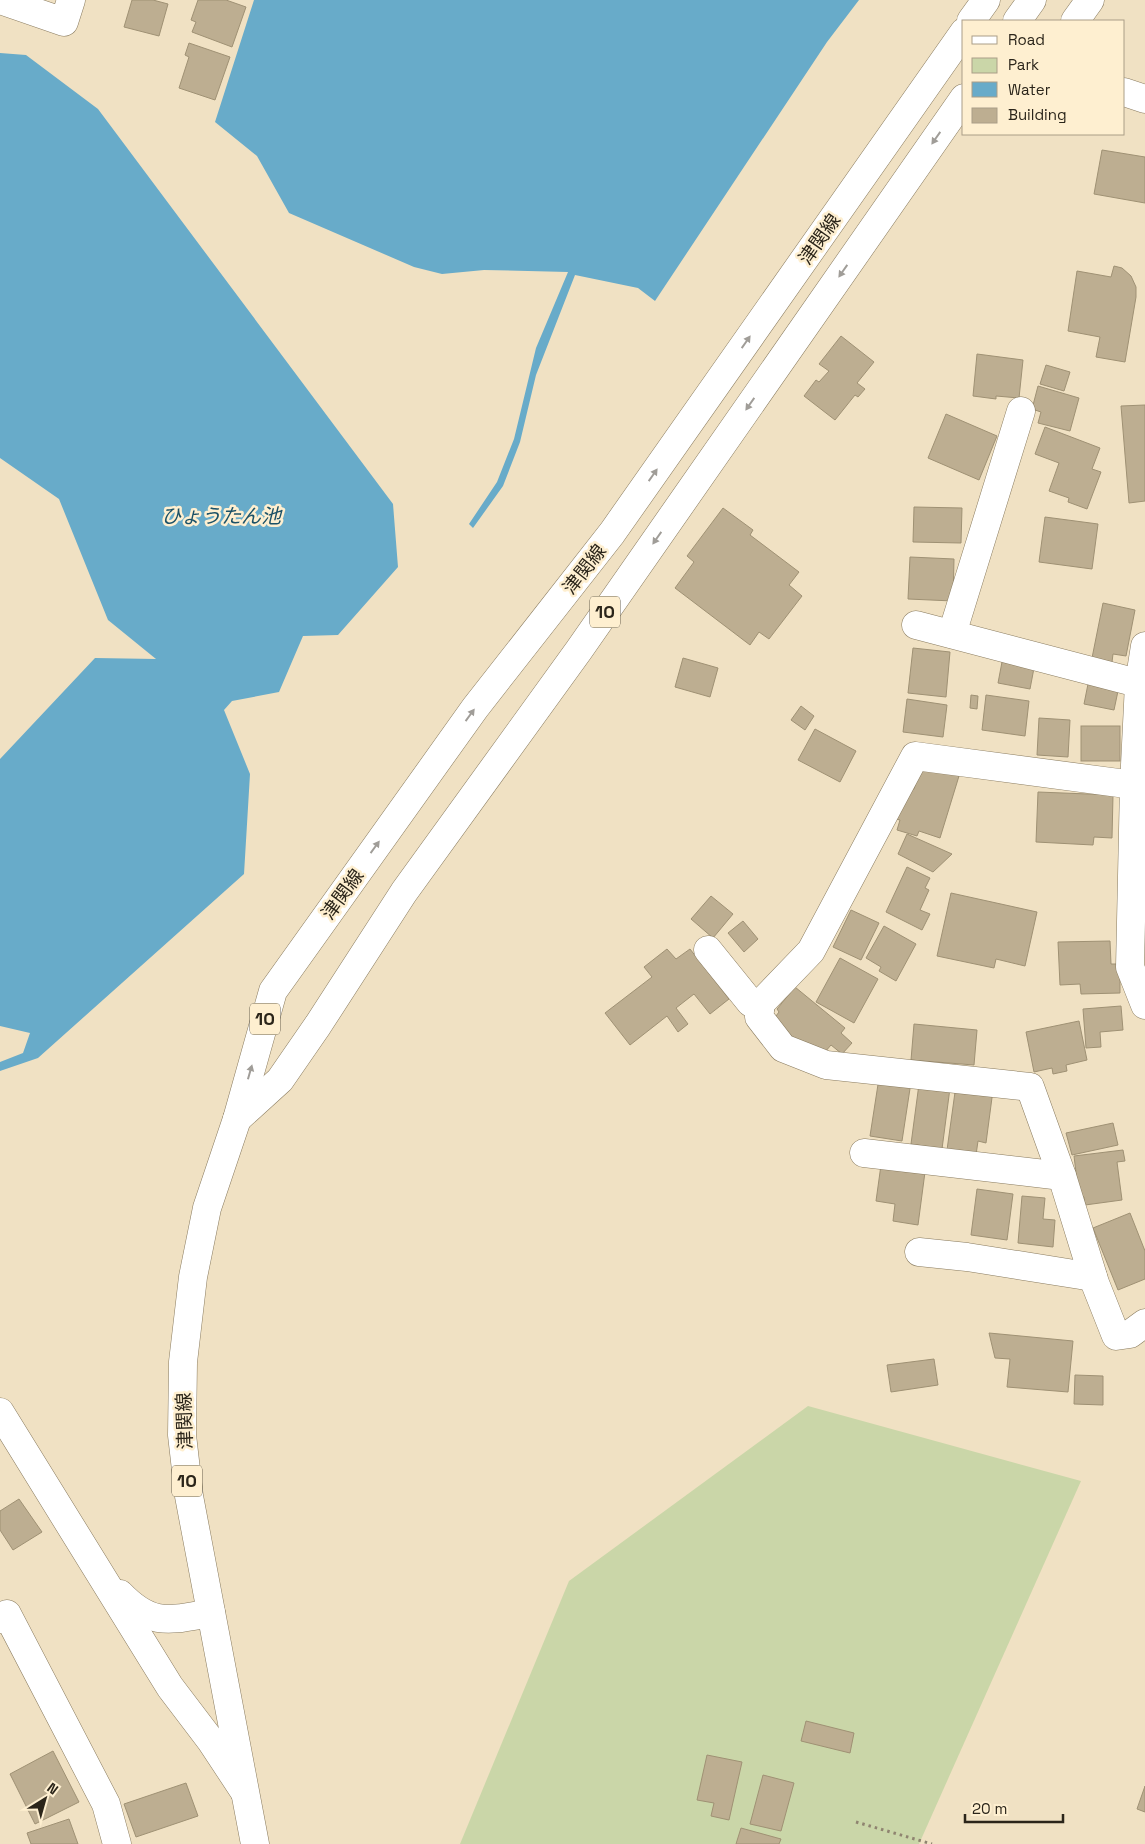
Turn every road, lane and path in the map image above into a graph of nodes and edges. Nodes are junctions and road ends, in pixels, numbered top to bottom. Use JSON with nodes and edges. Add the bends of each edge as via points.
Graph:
{"nodes":[{"id":1,"x":0,"y":0,"type":"edge"},
{"id":2,"x":71,"y":0,"type":"edge"},
{"id":3,"x":986,"y":0,"type":"edge"},
{"id":4,"x":1032,"y":0,"type":"edge"},
{"id":5,"x":1090,"y":0,"type":"edge"},
{"id":6,"x":972,"y":20,"type":"edge"},
{"id":7,"x":1018,"y":20,"type":"edge"},
{"id":8,"x":1076,"y":20,"type":"edge"},
{"id":9,"x":962,"y":35,"type":"edge"},
{"id":10,"x":1125,"y":92,"type":"edge"},
{"id":11,"x":1145,"y":99,"type":"edge"},
{"id":12,"x":962,"y":101,"type":"edge"},
{"id":13,"x":1021,"y":411,"type":"dead end"},
{"id":14,"x":916,"y":625,"type":"dead end"},
{"id":15,"x":952,"y":634,"type":"junction"},
{"id":16,"x":1145,"y":646,"type":"edge"},
{"id":17,"x":1142,"y":685,"type":"edge"},
{"id":18,"x":1134,"y":785,"type":"junction"},
{"id":19,"x":708,"y":950,"type":"dead end"},
{"id":20,"x":1145,"y":1005,"type":"edge"},
{"id":21,"x":760,"y":1009,"type":"junction"},
{"id":22,"x":237,"y":1119,"type":"junction"},
{"id":23,"x":864,"y":1153,"type":"dead end"},
{"id":24,"x":1062,"y":1176,"type":"junction"},
{"id":25,"x":919,"y":1252,"type":"dead end"},
{"id":26,"x":1094,"y":1277,"type":"junction"},
{"id":27,"x":1145,"y":1323,"type":"edge"},
{"id":28,"x":0,"y":1412,"type":"edge"},
{"id":29,"x":100,"y":1573,"type":"junction"},
{"id":30,"x":211,"y":1614,"type":"junction"},
{"id":31,"x":0,"y":1619,"type":"edge"},
{"id":32,"x":244,"y":1791,"type":"junction"},
{"id":33,"x":856,"y":1822,"type":"dead end"},
{"id":34,"x":117,"y":1844,"type":"edge"},
{"id":35,"x":255,"y":1844,"type":"edge"},
{"id":36,"x":932,"y":1844,"type":"edge"}],
"edges":[{"from":1,"to":2,"type":"street","via":[[64,22]]},
{"from":3,"to":6,"type":"street"},
{"from":4,"to":7,"type":"street"},
{"from":5,"to":8,"type":"street"},
{"from":22,"to":9,"type":"street","name":"津関線","number":"10","one_way":true,"via":[[273,991],[475,708],[612,533]]},
{"from":10,"to":11,"type":"street"},
{"from":12,"to":22,"type":"street","name":"津関線","number":"10","one_way":true,"via":[[579,650],[404,892],[280,1080]]},
{"from":13,"to":15,"type":"street"},
{"from":14,"to":15,"type":"street"},
{"from":15,"to":17,"type":"street"},
{"from":16,"to":17,"type":"street"},
{"from":17,"to":18,"type":"street"},
{"from":18,"to":20,"type":"street","via":[[1130,967]]},
{"from":18,"to":21,"type":"street","via":[[915,756],[810,951],[761,1003]]},
{"from":19,"to":21,"type":"street","via":[[750,1002]]},
{"from":21,"to":24,"type":"street","via":[[759,1017],[783,1048],[826,1065],[1030,1088]]},
{"from":22,"to":30,"type":"street","name":"津関線","number":"10","via":[[208,1208],[193,1277],[183,1362],[182,1436],[188,1496]]},
{"from":23,"to":24,"type":"street"},
{"from":24,"to":26,"type":"street"},
{"from":25,"to":26,"type":"street"},
{"from":26,"to":27,"type":"street","via":[[1116,1336],[1130,1334]]},
{"from":28,"to":29,"type":"street"},
{"from":29,"to":30,"type":"street","via":[[130,1604],[149,1617],[168,1620]]},
{"from":29,"to":32,"type":"street","via":[[170,1687],[212,1741]]},
{"from":30,"to":32,"type":"street","name":"津関線","number":"10"},
{"from":31,"to":34,"type":"street","via":[[7,1614],[106,1804]]},
{"from":32,"to":35,"type":"street","name":"津関線","number":"10"},
{"from":33,"to":36,"type":"path"}]}
